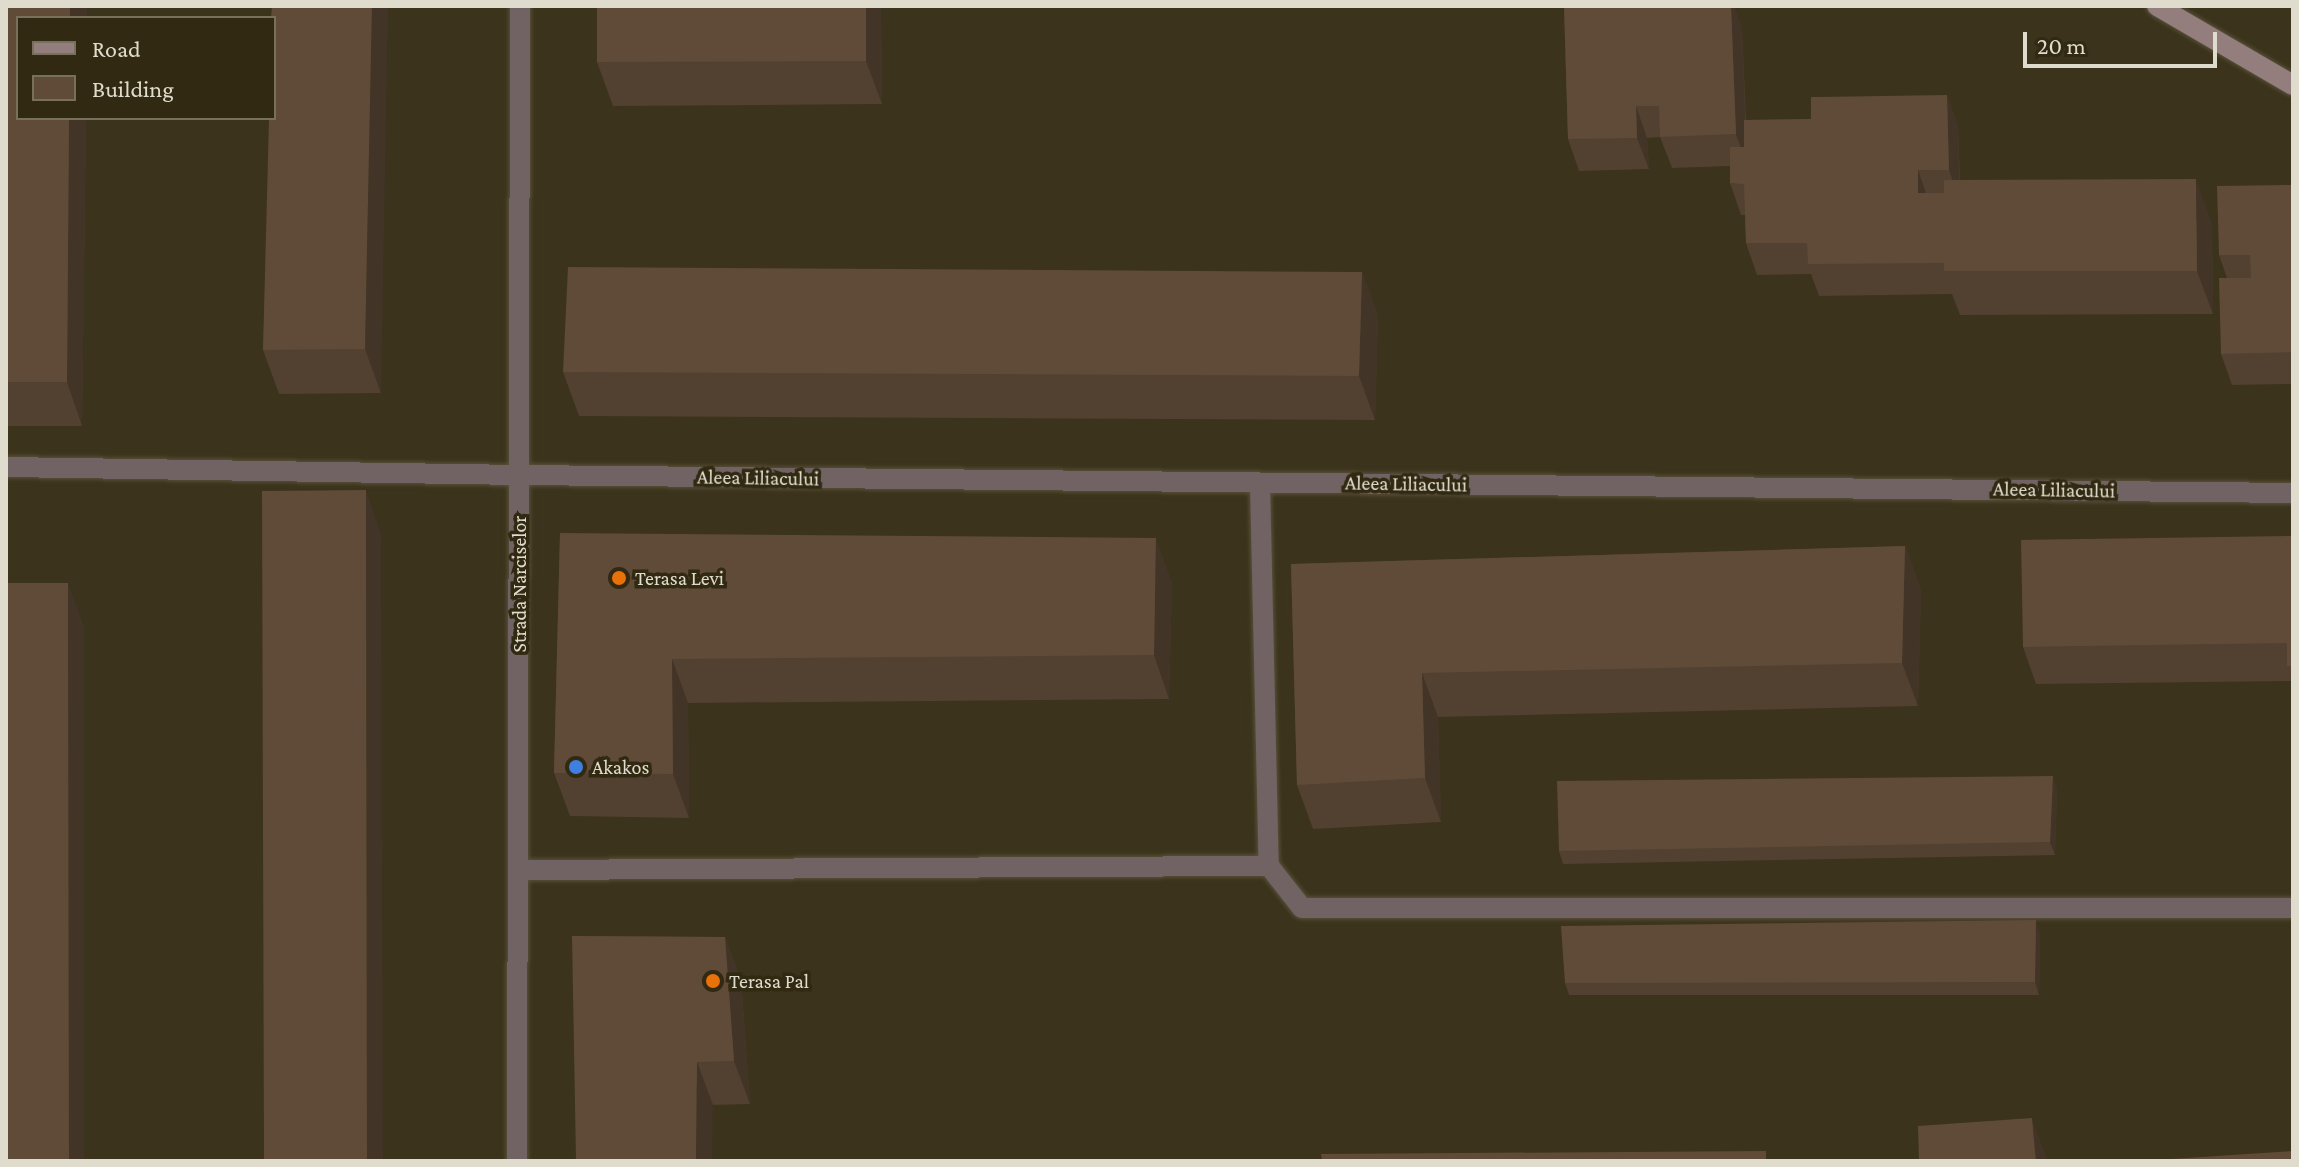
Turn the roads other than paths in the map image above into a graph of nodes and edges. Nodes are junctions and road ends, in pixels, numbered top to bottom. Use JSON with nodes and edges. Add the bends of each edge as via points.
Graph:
{"nodes":[{"id":1,"x":520,"y":6,"type":"edge"},
{"id":2,"x":2157,"y":6,"type":"edge"},
{"id":3,"x":2293,"y":85,"type":"edge"},
{"id":4,"x":6,"y":467,"type":"edge"},
{"id":5,"x":519,"y":475,"type":"junction"},
{"id":6,"x":1260,"y":483,"type":"junction"},
{"id":7,"x":2293,"y":493,"type":"edge"},
{"id":8,"x":1269,"y":866,"type":"junction"},
{"id":9,"x":518,"y":870,"type":"junction"},
{"id":10,"x":2293,"y":908,"type":"edge"},
{"id":11,"x":517,"y":1161,"type":"edge"}],
"edges":[{"from":1,"to":5,"type":"street","name":"Strada Narciselor"},
{"from":2,"to":3,"type":"main road"},
{"from":4,"to":5,"type":"street","name":"Aleea Liliacului"},
{"from":5,"to":6,"type":"street","name":"Aleea Liliacului"},
{"from":5,"to":9,"type":"street","name":"Strada Narciselor"},
{"from":6,"to":7,"type":"street","name":"Aleea Liliacului"},
{"from":6,"to":8,"type":"street"},
{"from":8,"to":9,"type":"street"},
{"from":8,"to":10,"type":"street","via":[[1302,908]]},
{"from":9,"to":11,"type":"street","name":"Strada Narciselor"}]}
